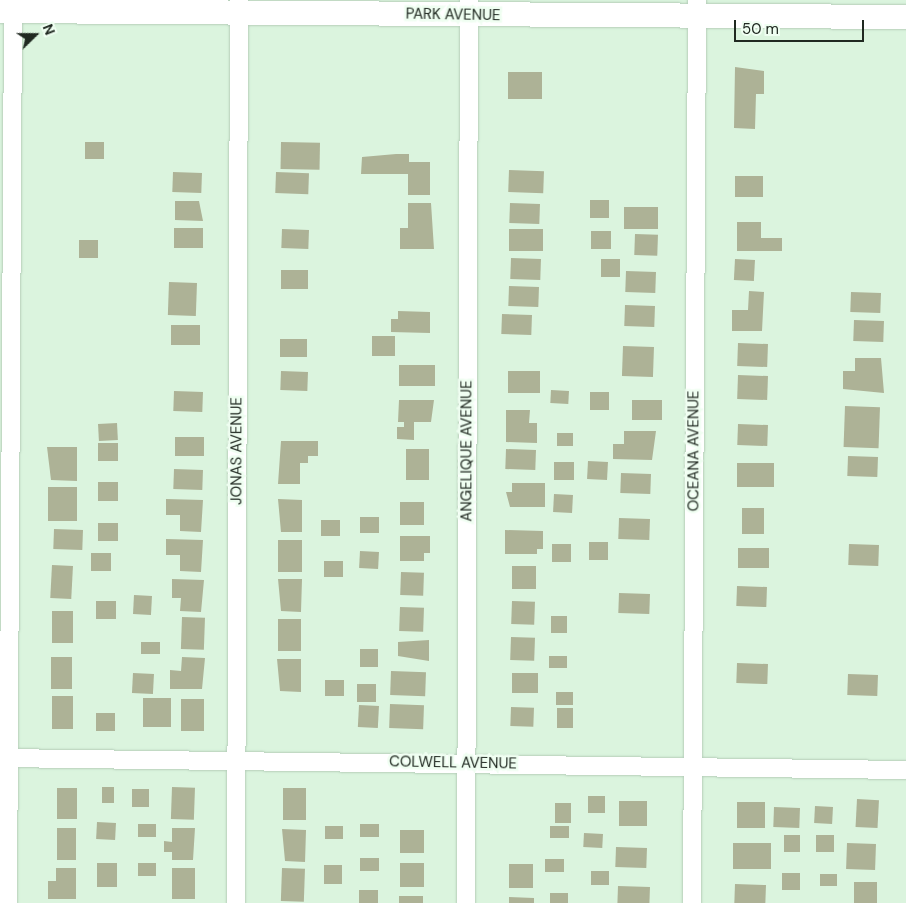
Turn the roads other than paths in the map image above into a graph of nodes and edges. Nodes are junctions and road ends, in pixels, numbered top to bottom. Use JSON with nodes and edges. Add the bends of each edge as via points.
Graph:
{"nodes":[{"id":1,"x":239,"y":6,"type":"edge"},
{"id":2,"x":9,"y":7,"type":"edge"},
{"id":3,"x":469,"y":8,"type":"edge"},
{"id":4,"x":697,"y":8,"type":"edge"},
{"id":5,"x":906,"y":17,"type":"edge"},
{"id":6,"x":4,"y":758,"type":"edge"},
{"id":7,"x":236,"y":760,"type":"junction"},
{"id":8,"x":466,"y":764,"type":"junction"},
{"id":9,"x":692,"y":768,"type":"junction"},
{"id":10,"x":906,"y":770,"type":"edge"},
{"id":11,"x":8,"y":903,"type":"edge"},
{"id":12,"x":236,"y":903,"type":"edge"},
{"id":13,"x":466,"y":903,"type":"edge"},
{"id":14,"x":692,"y":903,"type":"edge"}],
"edges":[{"from":1,"to":2,"type":"street","name":"PARK AVENUE"},
{"from":1,"to":3,"type":"street","name":"PARK AVENUE"},
{"from":1,"to":7,"type":"street","name":"JONAS AVENUE"},
{"from":2,"to":6,"type":"street"},
{"from":3,"to":4,"type":"street","name":"PARK AVENUE"},
{"from":3,"to":8,"type":"street","name":"ANGELIQUE AVENUE"},
{"from":4,"to":5,"type":"street","name":"PARK AVENUE"},
{"from":4,"to":9,"type":"street","name":"OCEANA AVENUE"},
{"from":6,"to":7,"type":"street","name":"COLWELL AVENUE"},
{"from":6,"to":11,"type":"street"},
{"from":7,"to":8,"type":"street","name":"COLWELL AVENUE"},
{"from":7,"to":12,"type":"street","name":"JONAS AVENUE"},
{"from":8,"to":9,"type":"street","name":"COLWELL AVENUE"},
{"from":8,"to":13,"type":"street","name":"ANGELIQUE AVENUE"},
{"from":9,"to":10,"type":"street","name":"COLWELL AVENUE"},
{"from":9,"to":14,"type":"street","name":"OCEANA AVENUE"}]}
